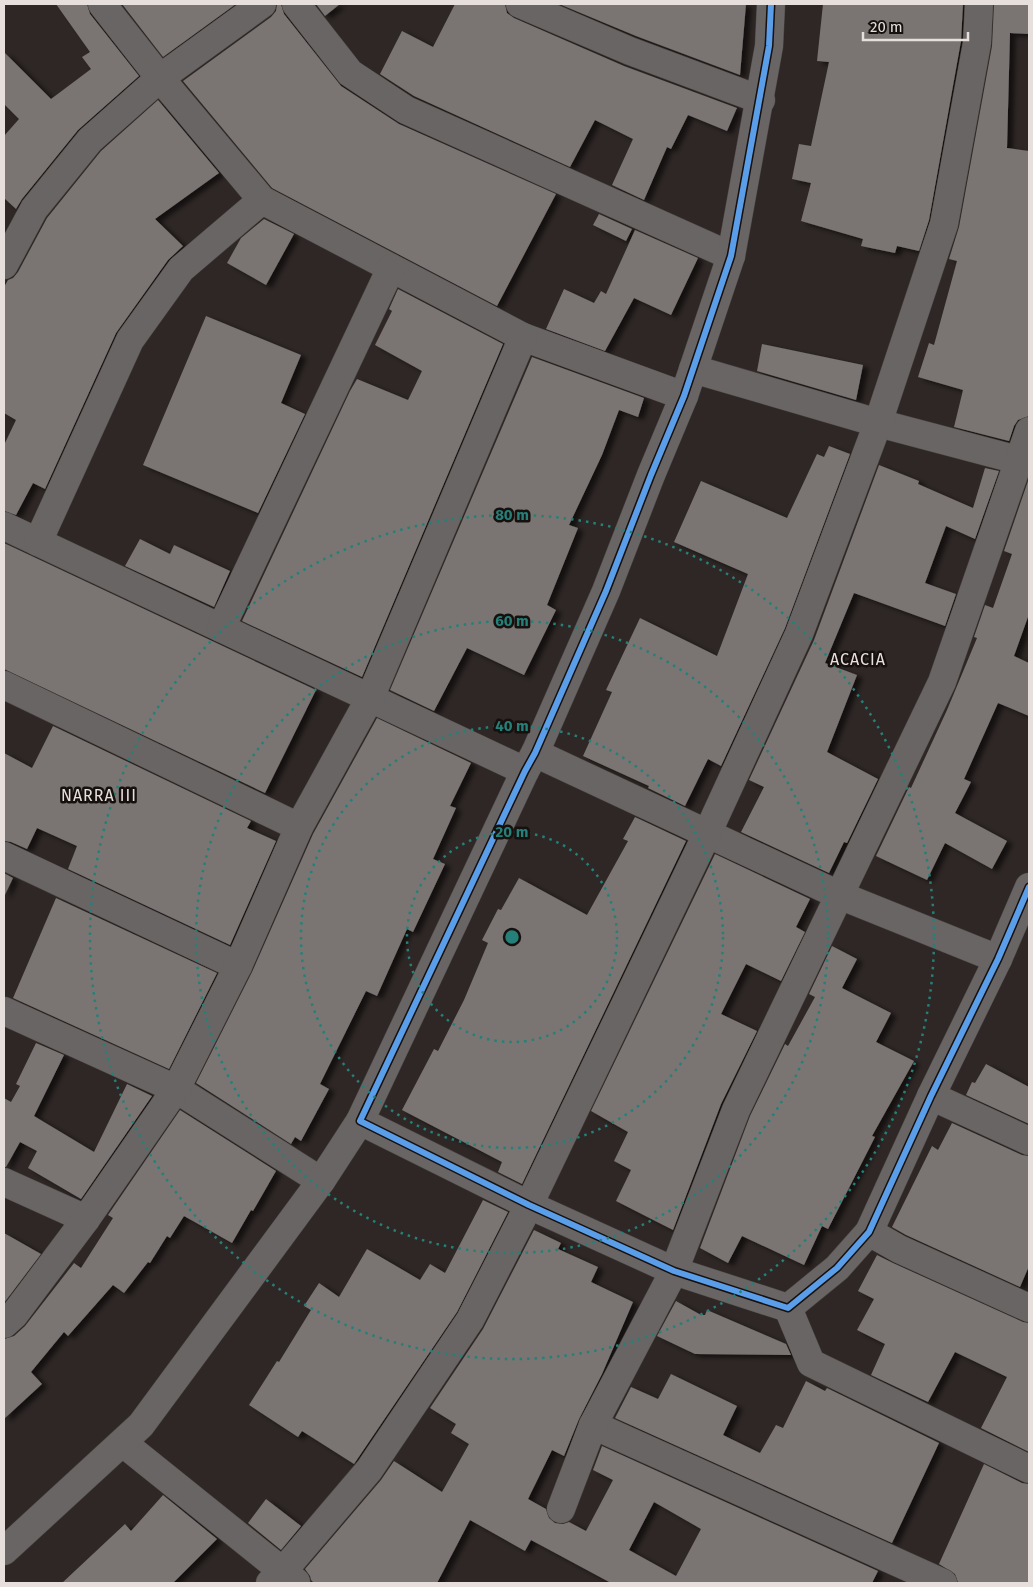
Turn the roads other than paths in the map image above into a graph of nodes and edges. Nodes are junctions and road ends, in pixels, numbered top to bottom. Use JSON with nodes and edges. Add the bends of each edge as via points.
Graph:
{"nodes":[{"id":1,"x":102,"y":4,"type":"edge"},
{"id":2,"x":262,"y":4,"type":"edge"},
{"id":3,"x":296,"y":4,"type":"edge"},
{"id":4,"x":520,"y":4,"type":"edge"},
{"id":5,"x":771,"y":4,"type":"edge"},
{"id":6,"x":979,"y":4,"type":"edge"},
{"id":7,"x":160,"y":78,"type":"junction"},
{"id":8,"x":761,"y":100,"type":"junction"},
{"id":9,"x":262,"y":200,"type":"junction"},
{"id":10,"x":731,"y":256,"type":"junction"},
{"id":11,"x":4,"y":265,"type":"edge"},
{"id":12,"x":391,"y":268,"type":"junction"},
{"id":13,"x":523,"y":337,"type":"junction"},
{"id":14,"x":693,"y":369,"type":"junction"},
{"id":15,"x":684,"y":396,"type":"junction"},
{"id":16,"x":878,"y":423,"type":"junction"},
{"id":17,"x":1029,"y":431,"type":"edge"},
{"id":18,"x":1024,"y":462,"type":"edge"},
{"id":19,"x":4,"y":526,"type":"edge"},
{"id":20,"x":38,"y":542,"type":"junction"},
{"id":21,"x":221,"y":628,"type":"junction"},
{"id":22,"x":4,"y":686,"type":"edge"},
{"id":23,"x":370,"y":698,"type":"junction"},
{"id":24,"x":530,"y":762,"type":"junction"},
{"id":25,"x":299,"y":827,"type":"junction"},
{"id":26,"x":707,"y":834,"type":"junction"},
{"id":27,"x":4,"y":856,"type":"edge"},
{"id":28,"x":1029,"y":887,"type":"edge"},
{"id":29,"x":839,"y":895,"type":"junction"},
{"id":30,"x":998,"y":959,"type":"junction"},
{"id":31,"x":238,"y":966,"type":"junction"},
{"id":32,"x":4,"y":1011,"type":"edge"},
{"id":33,"x":176,"y":1090,"type":"junction"},
{"id":34,"x":930,"y":1096,"type":"junction"},
{"id":35,"x":360,"y":1121,"type":"junction"},
{"id":36,"x":1029,"y":1141,"type":"edge"},
{"id":37,"x":321,"y":1181,"type":"junction"},
{"id":38,"x":4,"y":1182,"type":"edge"},
{"id":39,"x":530,"y":1205,"type":"junction"},
{"id":40,"x":86,"y":1220,"type":"junction"},
{"id":41,"x":869,"y":1232,"type":"junction"},
{"id":42,"x":674,"y":1271,"type":"junction"},
{"id":43,"x":788,"y":1308,"type":"junction"},
{"id":44,"x":1029,"y":1308,"type":"edge"},
{"id":45,"x":4,"y":1324,"type":"edge"},
{"id":46,"x":593,"y":1425,"type":"junction"},
{"id":47,"x":123,"y":1442,"type":"junction"},
{"id":48,"x":1029,"y":1469,"type":"edge"},
{"id":49,"x":561,"y":1510,"type":"dead end"},
{"id":50,"x":4,"y":1551,"type":"edge"},
{"id":51,"x":283,"y":1579,"type":"edge"},
{"id":52,"x":943,"y":1583,"type":"edge"}],
"edges":[{"from":1,"to":7,"type":"street"},
{"from":2,"to":7,"type":"street"},
{"from":3,"to":10,"type":"street","via":[[350,72],[406,110]]},
{"from":4,"to":8,"type":"street","via":[[630,51]]},
{"from":5,"to":8,"type":"street","via":[[770,46]]},
{"from":6,"to":16,"type":"street","via":[[977,43],[944,224]]},
{"from":7,"to":9,"type":"street"},
{"from":7,"to":11,"type":"street","via":[[90,140],[34,209]]},
{"from":8,"to":10,"type":"street"},
{"from":9,"to":12,"type":"street"},
{"from":9,"to":20,"type":"street","via":[[181,269],[130,340]]},
{"from":10,"to":14,"type":"street"},
{"from":12,"to":13,"type":"street"},
{"from":12,"to":21,"type":"street"},
{"from":13,"to":15,"type":"street"},
{"from":13,"to":23,"type":"street"},
{"from":14,"to":15,"type":"street"},
{"from":14,"to":16,"type":"street"},
{"from":15,"to":24,"type":"street","via":[[606,591]]},
{"from":16,"to":18,"type":"street"},
{"from":16,"to":26,"type":"street","via":[[799,634]]},
{"from":17,"to":18,"type":"street"},
{"from":18,"to":29,"type":"street","via":[[942,682]]},
{"from":19,"to":20,"type":"street"},
{"from":20,"to":21,"type":"street"},
{"from":21,"to":23,"type":"street"},
{"from":22,"to":25,"type":"street"},
{"from":23,"to":24,"type":"street"},
{"from":23,"to":25,"type":"street"},
{"from":24,"to":26,"type":"street"},
{"from":24,"to":35,"type":"street"},
{"from":25,"to":31,"type":"street"},
{"from":26,"to":29,"type":"street"},
{"from":26,"to":39,"type":"street"},
{"from":27,"to":31,"type":"street"},
{"from":28,"to":30,"type":"street"},
{"from":29,"to":30,"type":"street"},
{"from":29,"to":42,"type":"street","via":[[736,1110]]},
{"from":30,"to":34,"type":"street"},
{"from":31,"to":33,"type":"street"},
{"from":32,"to":33,"type":"street"},
{"from":33,"to":37,"type":"street"},
{"from":33,"to":40,"type":"street"},
{"from":34,"to":36,"type":"street"},
{"from":34,"to":41,"type":"street"},
{"from":35,"to":37,"type":"street"},
{"from":35,"to":39,"type":"street"},
{"from":37,"to":47,"type":"street","via":[[140,1425]]},
{"from":38,"to":40,"type":"street"},
{"from":39,"to":42,"type":"street"},
{"from":39,"to":51,"type":"street","via":[[470,1320],[369,1470]]},
{"from":40,"to":45,"type":"street"},
{"from":41,"to":43,"type":"street","via":[[837,1268]]},
{"from":41,"to":44,"type":"street"},
{"from":42,"to":43,"type":"street"},
{"from":42,"to":46,"type":"street"},
{"from":43,"to":48,"type":"street","via":[[811,1363]]},
{"from":46,"to":49,"type":"street"},
{"from":46,"to":52,"type":"street"},
{"from":47,"to":50,"type":"street"},
{"from":47,"to":51,"type":"street"}]}
